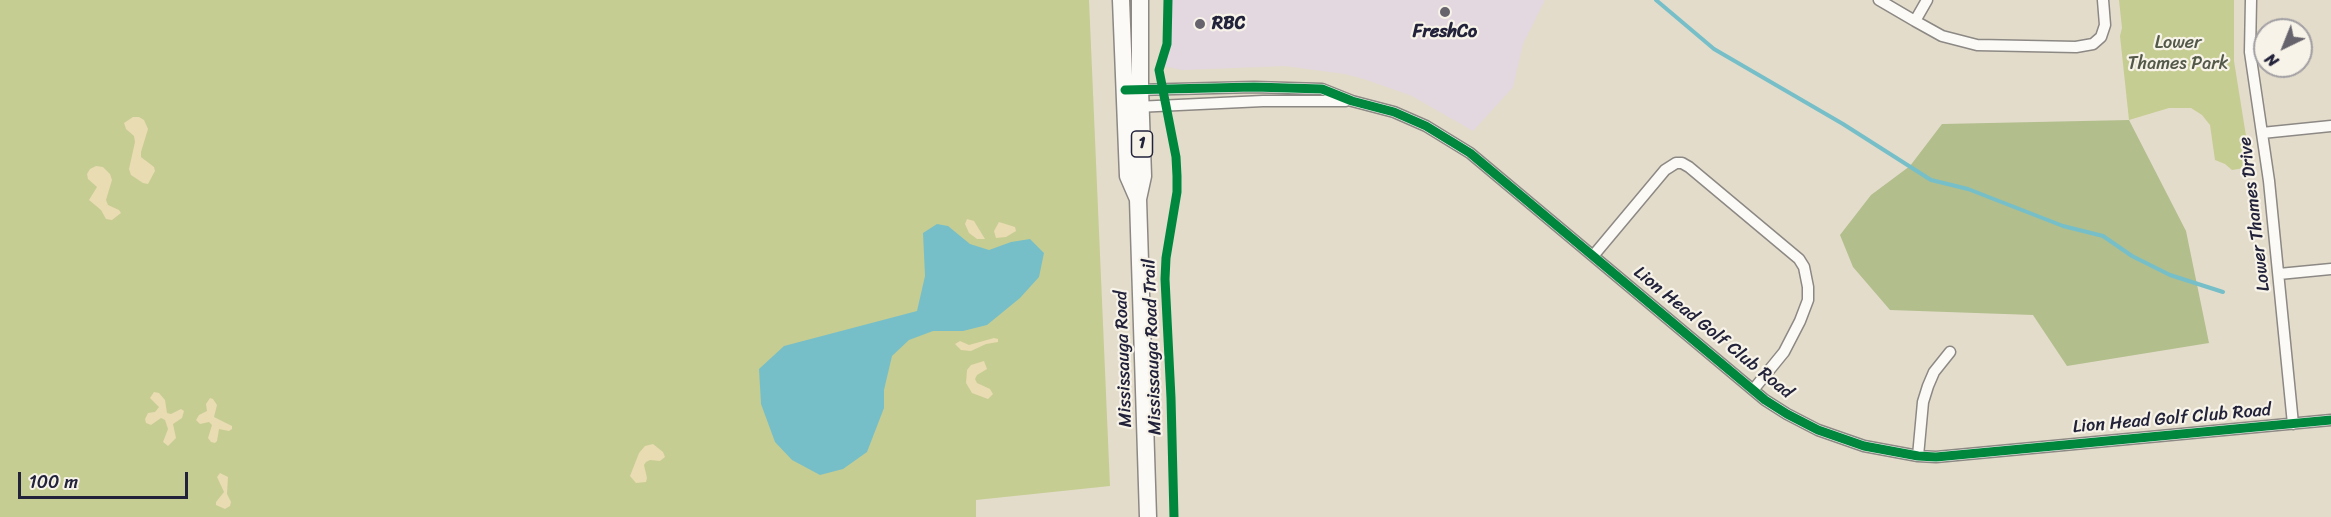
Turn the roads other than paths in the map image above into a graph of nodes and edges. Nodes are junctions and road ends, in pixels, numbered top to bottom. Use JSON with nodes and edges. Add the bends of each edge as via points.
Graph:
{"nodes":[{"id":1,"x":1121,"y":0,"type":"edge"},
{"id":2,"x":1140,"y":0,"type":"edge"},
{"id":3,"x":1879,"y":0,"type":"edge"},
{"id":4,"x":1927,"y":0,"type":"edge"},
{"id":5,"x":2103,"y":0,"type":"edge"},
{"id":6,"x":2251,"y":0,"type":"edge"},
{"id":7,"x":1915,"y":21,"type":"junction"},
{"id":8,"x":1132,"y":90,"type":"junction"},
{"id":9,"x":1352,"y":101,"type":"junction"},
{"id":10,"x":1133,"y":107,"type":"junction"},
{"id":11,"x":2331,"y":126,"type":"edge"},
{"id":12,"x":2262,"y":133,"type":"junction"},
{"id":13,"x":1593,"y":256,"type":"junction"},
{"id":14,"x":2331,"y":268,"type":"edge"},
{"id":15,"x":2279,"y":274,"type":"junction"},
{"id":16,"x":1950,"y":352,"type":"dead end"},
{"id":17,"x":1753,"y":390,"type":"junction"},
{"id":18,"x":2331,"y":420,"type":"edge"},
{"id":19,"x":2293,"y":424,"type":"junction"},
{"id":20,"x":1918,"y":456,"type":"junction"},
{"id":21,"x":1148,"y":517,"type":"edge"}],
"edges":[{"from":1,"to":8,"type":"main road","name":"Mississauga Road","number":"1"},
{"from":2,"to":8,"type":"main road","name":"Mississauga Road","number":"1"},
{"from":3,"to":7,"type":"street"},
{"from":4,"to":7,"type":"street"},
{"from":5,"to":7,"type":"street","via":[[2105,25],[2101,37],[2093,44],[2076,47],[1977,45],[1942,36]]},
{"from":6,"to":12,"type":"street","name":"Lower Thames Drive","via":[[2250,52]]},
{"from":8,"to":9,"type":"street","name":"Lion Head Golf Club Road","via":[[1301,87],[1322,89]]},
{"from":8,"to":10,"type":"main road","name":"Mississauga Road","number":"1"},
{"from":9,"to":10,"type":"street","name":"Lion Head Golf Club Road"},
{"from":9,"to":13,"type":"street","name":"Lion Head Golf Club Road","via":[[1411,119],[1453,141]]},
{"from":10,"to":21,"type":"main road","name":"Mississauga Road","number":"1","via":[[1143,176],[1138,199]]},
{"from":11,"to":12,"type":"street"},
{"from":12,"to":15,"type":"street","name":"Lower Thames Drive"},
{"from":13,"to":17,"type":"street","name":"Lion Head Golf Club Road"},
{"from":13,"to":17,"type":"street","via":[[1665,170],[1676,163],[1689,167],[1804,267],[1808,300],[1800,321],[1784,352]]},
{"from":14,"to":15,"type":"street"},
{"from":15,"to":19,"type":"street","name":"Lower Thames Drive"},
{"from":16,"to":20,"type":"street","via":[[1934,372],[1923,402]]},
{"from":17,"to":20,"type":"street","name":"Lion Head Golf Club Road","via":[[1787,414],[1832,436]]},
{"from":18,"to":19,"type":"street","name":"Lion Head Golf Club Road"},
{"from":19,"to":20,"type":"street","name":"Lion Head Golf Club Road"}]}
